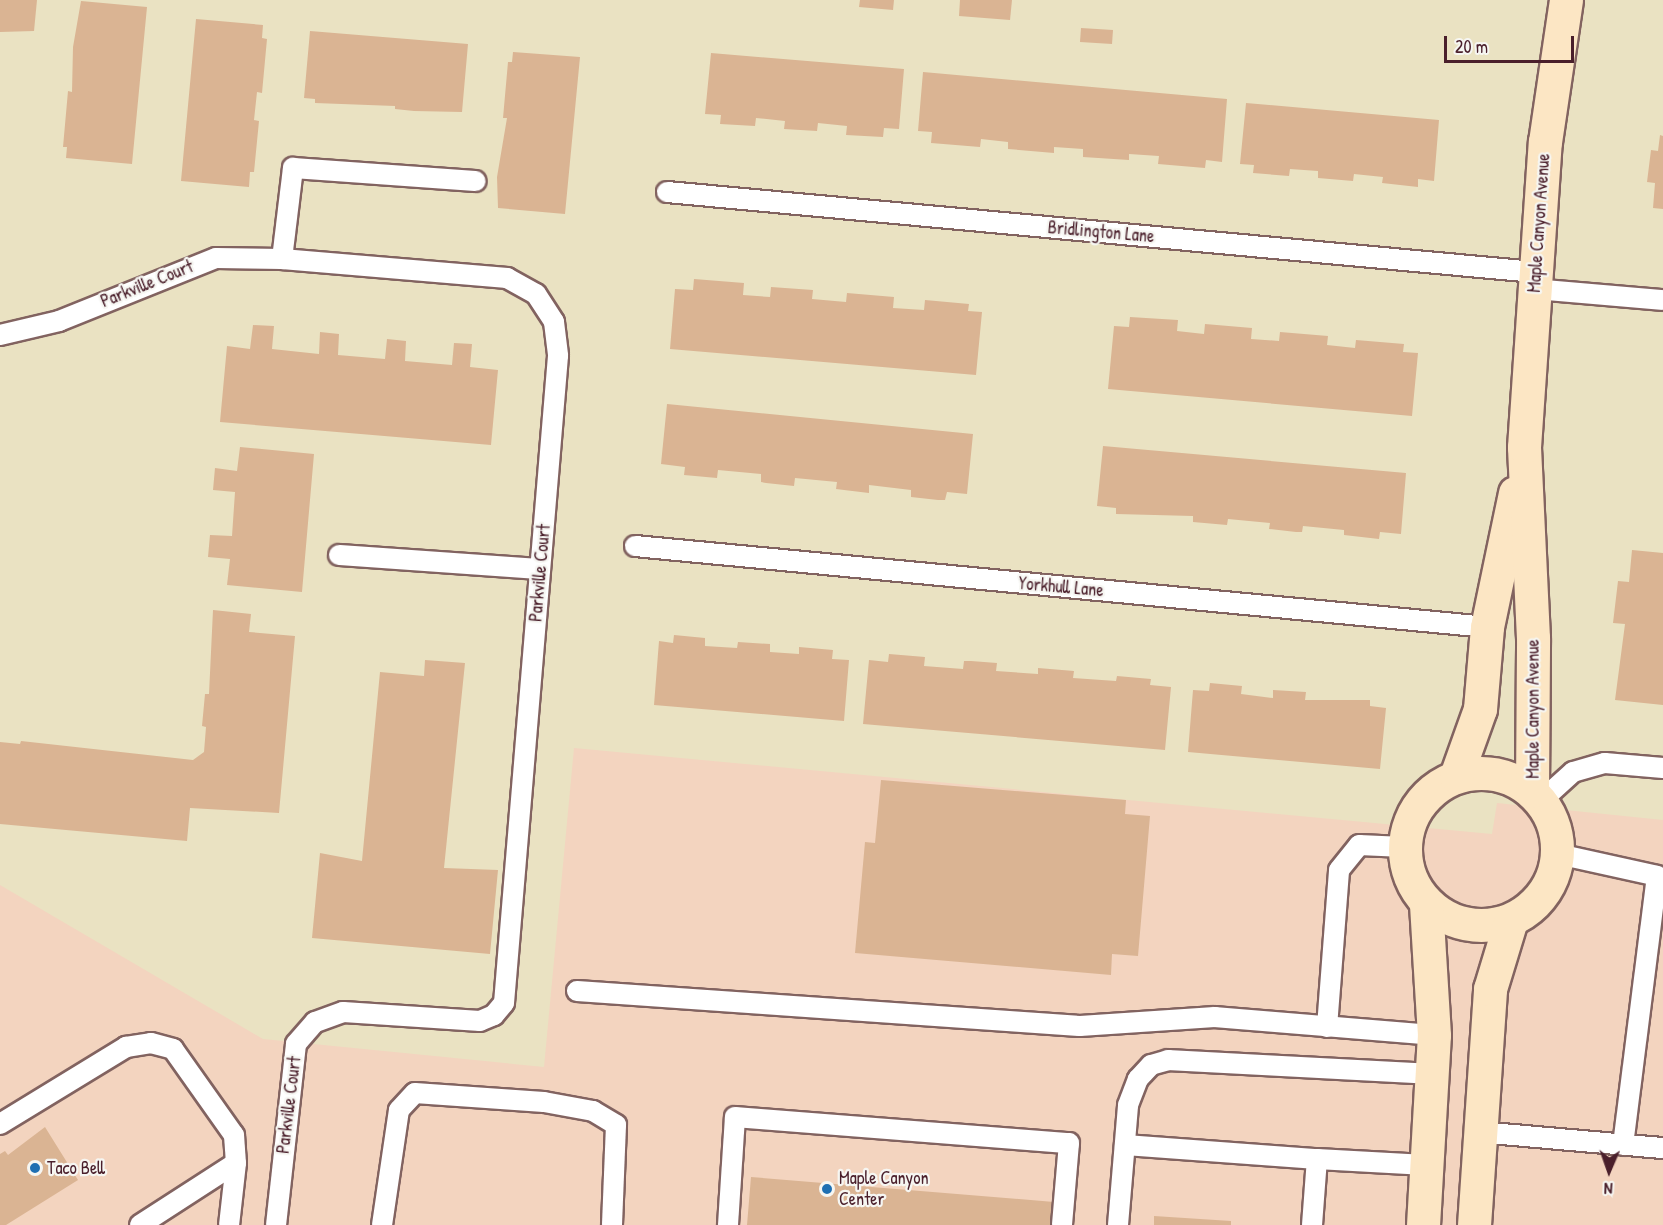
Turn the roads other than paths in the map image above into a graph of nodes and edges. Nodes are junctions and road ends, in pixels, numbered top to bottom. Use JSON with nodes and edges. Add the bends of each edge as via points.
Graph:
{"nodes":[{"id":1,"x":1566,"y":0,"type":"edge"},
{"id":2,"x":476,"y":182,"type":"dead end"},
{"id":3,"x":668,"y":192,"type":"dead end"},
{"id":4,"x":282,"y":258,"type":"junction"},
{"id":5,"x":1534,"y":280,"type":"junction"},
{"id":6,"x":1663,"y":300,"type":"edge"},
{"id":7,"x":0,"y":335,"type":"edge"},
{"id":8,"x":1524,"y":447,"type":"junction"},
{"id":9,"x":635,"y":546,"type":"dead end"},
{"id":10,"x":339,"y":555,"type":"dead end"},
{"id":11,"x":540,"y":569,"type":"junction"},
{"id":12,"x":1487,"y":627,"type":"junction"},
{"id":13,"x":1663,"y":768,"type":"edge"},
{"id":14,"x":1456,"y":776,"type":"junction"},
{"id":15,"x":1537,"y":796,"type":"junction"},
{"id":16,"x":1404,"y":848,"type":"junction"},
{"id":17,"x":1558,"y":854,"type":"junction"},
{"id":18,"x":1426,"y":903,"type":"junction"},
{"id":19,"x":1511,"y":920,"type":"junction"},
{"id":20,"x":577,"y":991,"type":"dead end"},
{"id":21,"x":1327,"y":1027,"type":"junction"},
{"id":22,"x":1434,"y":1035,"type":"junction"},
{"id":23,"x":1433,"y":1074,"type":"junction"},
{"id":24,"x":0,"y":1124,"type":"edge"},
{"id":25,"x":1479,"y":1132,"type":"junction"},
{"id":26,"x":1623,"y":1144,"type":"junction"},
{"id":27,"x":1125,"y":1145,"type":"junction"},
{"id":28,"x":1663,"y":1148,"type":"edge"},
{"id":29,"x":1317,"y":1159,"type":"junction"},
{"id":30,"x":236,"y":1163,"type":"junction"},
{"id":31,"x":1426,"y":1165,"type":"junction"},
{"id":32,"x":140,"y":1225,"type":"edge"},
{"id":33,"x":229,"y":1225,"type":"edge"},
{"id":34,"x":276,"y":1225,"type":"edge"},
{"id":35,"x":382,"y":1225,"type":"edge"},
{"id":36,"x":612,"y":1225,"type":"edge"},
{"id":37,"x":728,"y":1225,"type":"edge"},
{"id":38,"x":1062,"y":1225,"type":"edge"},
{"id":39,"x":1118,"y":1225,"type":"edge"},
{"id":40,"x":1312,"y":1225,"type":"edge"},
{"id":41,"x":1423,"y":1225,"type":"edge"},
{"id":42,"x":1474,"y":1225,"type":"edge"}],
"edges":[{"from":1,"to":5,"type":"street","name":"Maple Canyon Avenue","via":[[1545,142]]},
{"from":2,"to":4,"type":"lane","via":[[293,168]]},
{"from":3,"to":5,"type":"lane","name":"Bridlington Lane"},
{"from":4,"to":7,"type":"lane","name":"Parkville Court","via":[[216,258],[59,321]]},
{"from":4,"to":11,"type":"lane","name":"Parkville Court","via":[[507,278],[536,294],[554,322],[558,356]]},
{"from":5,"to":6,"type":"lane","name":"Bridlington Lane"},
{"from":5,"to":8,"type":"street","name":"Maple Canyon Avenue"},
{"from":8,"to":12,"type":"street","name":"Maple Canyon Avenue"},
{"from":8,"to":15,"type":"street","name":"Maple Canyon Avenue"},
{"from":9,"to":12,"type":"lane","name":"Yorkhull Lane"},
{"from":10,"to":11,"type":"lane"},
{"from":11,"to":34,"type":"lane","name":"Parkville Court","via":[[504,1003],[494,1015],[480,1022],[343,1012],[315,1022],[296,1044]]},
{"from":12,"to":14,"type":"street","name":"Maple Canyon Avenue","via":[[1480,709]]},
{"from":13,"to":15,"type":"lane","via":[[1605,763],[1573,772]]},
{"from":14,"to":15,"type":"street","via":[[1500,774]]},
{"from":14,"to":16,"type":"street","via":[[1436,787],[1419,804],[1408,824]]},
{"from":15,"to":17,"type":"street","via":[[1554,826]]},
{"from":16,"to":18,"type":"street","via":[[1407,868]]},
{"from":16,"to":21,"type":"lane","via":[[1359,845],[1339,870]]},
{"from":17,"to":19,"type":"street","via":[[1544,893],[1530,909]]},
{"from":17,"to":26,"type":"lane","via":[[1657,876]]},
{"from":18,"to":19,"type":"street","via":[[1445,917],[1466,924],[1489,926]]},
{"from":18,"to":22,"type":"street"},
{"from":19,"to":25,"type":"street","via":[[1490,989]]},
{"from":20,"to":21,"type":"lane","via":[[1080,1026],[1215,1017]]},
{"from":21,"to":22,"type":"lane"},
{"from":22,"to":23,"type":"street"},
{"from":23,"to":27,"type":"lane","via":[[1168,1060],[1150,1065],[1138,1079],[1128,1105]]},
{"from":23,"to":31,"type":"street"},
{"from":24,"to":30,"type":"lane","via":[[126,1047],[151,1043],[173,1049],[234,1135]]},
{"from":25,"to":26,"type":"lane"},
{"from":25,"to":42,"type":"street"},
{"from":26,"to":28,"type":"lane"},
{"from":27,"to":29,"type":"lane"},
{"from":27,"to":39,"type":"lane"},
{"from":29,"to":31,"type":"lane"},
{"from":29,"to":40,"type":"lane"},
{"from":30,"to":32,"type":"lane"},
{"from":30,"to":33,"type":"lane"},
{"from":31,"to":41,"type":"street"},
{"from":35,"to":36,"type":"lane","via":[[399,1110],[415,1093],[544,1102],[593,1112],[616,1125]]},
{"from":37,"to":38,"type":"lane","via":[[735,1117],[1069,1143]]}]}
